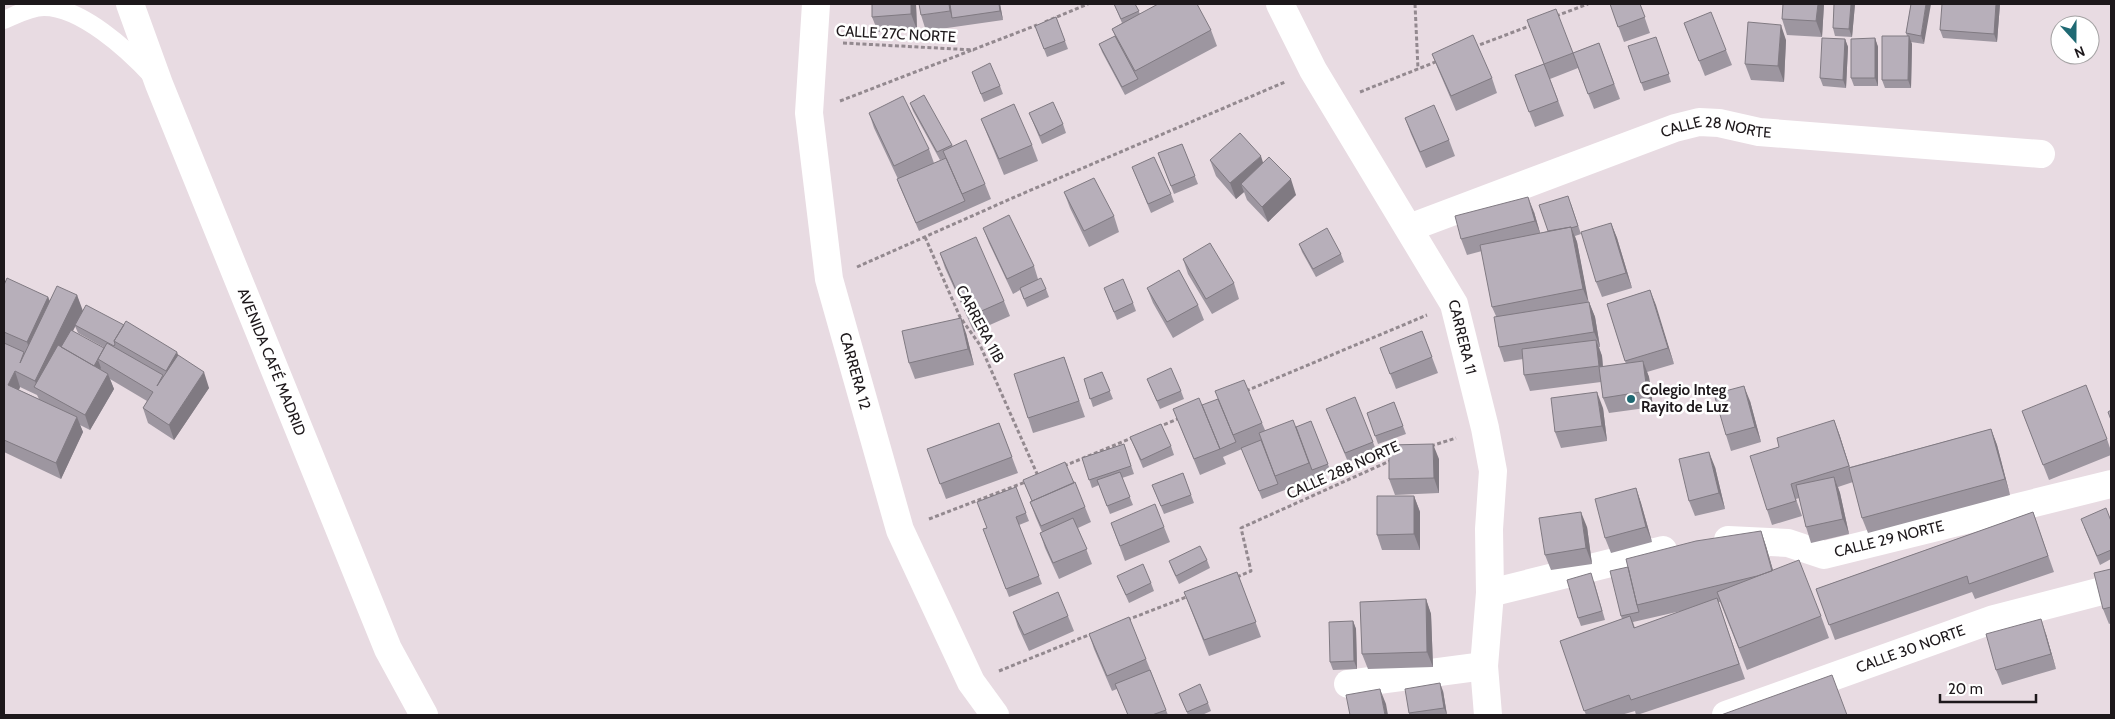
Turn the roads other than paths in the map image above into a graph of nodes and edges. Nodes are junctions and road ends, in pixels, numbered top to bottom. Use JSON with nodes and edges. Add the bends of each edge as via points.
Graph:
{"nodes":[{"id":1,"x":130,"y":4,"type":"edge"},
{"id":2,"x":816,"y":4,"type":"edge"},
{"id":3,"x":1280,"y":4,"type":"edge"},
{"id":4,"x":4,"y":20,"type":"edge"},
{"id":5,"x":158,"y":84,"type":"junction"},
{"id":6,"x":2041,"y":154,"type":"dead end"},
{"id":7,"x":1409,"y":228,"type":"junction"},
{"id":8,"x":2111,"y":484,"type":"edge"},
{"id":9,"x":2098,"y":592,"type":"edge"},
{"id":10,"x":1490,"y":593,"type":"junction"},
{"id":11,"x":1484,"y":666,"type":"junction"},
{"id":12,"x":1348,"y":684,"type":"dead end"},
{"id":13,"x":424,"y":715,"type":"edge"},
{"id":14,"x":995,"y":715,"type":"edge"},
{"id":15,"x":1488,"y":715,"type":"edge"},
{"id":16,"x":1726,"y":715,"type":"edge"}],
"edges":[{"from":1,"to":5,"type":"street","name":"AVENIDA CAFÉ MADRID"},
{"from":2,"to":14,"type":"street","name":"CARRERA 12","via":[[809,113],[829,279],[900,530],[971,682]]},
{"from":3,"to":7,"type":"street","name":"CARRERA 11","via":[[1313,70]]},
{"from":4,"to":5,"type":"lane","via":[[43,7],[60,10],[97,28],[120,45]]},
{"from":5,"to":13,"type":"street","name":"AVENIDA CAFÉ MADRID","via":[[388,649]]},
{"from":6,"to":7,"type":"street","name":"CALLE 28 NORTE","via":[[1759,132],[1699,122],[1655,135]]},
{"from":7,"to":10,"type":"street","name":"CARRERA 11","via":[[1454,304],[1485,428],[1493,471],[1489,529]]},
{"from":8,"to":10,"type":"street","name":"CALLE 29 NORTE","via":[[1824,555],[1788,543],[1710,539]]},
{"from":9,"to":16,"type":"street","name":"CALLE 30 NORTE","via":[[1994,619]]},
{"from":10,"to":11,"type":"street","name":"CARRERA 11"},
{"from":11,"to":12,"type":"street"},
{"from":11,"to":15,"type":"street","name":"CARRERA 11"}]}
